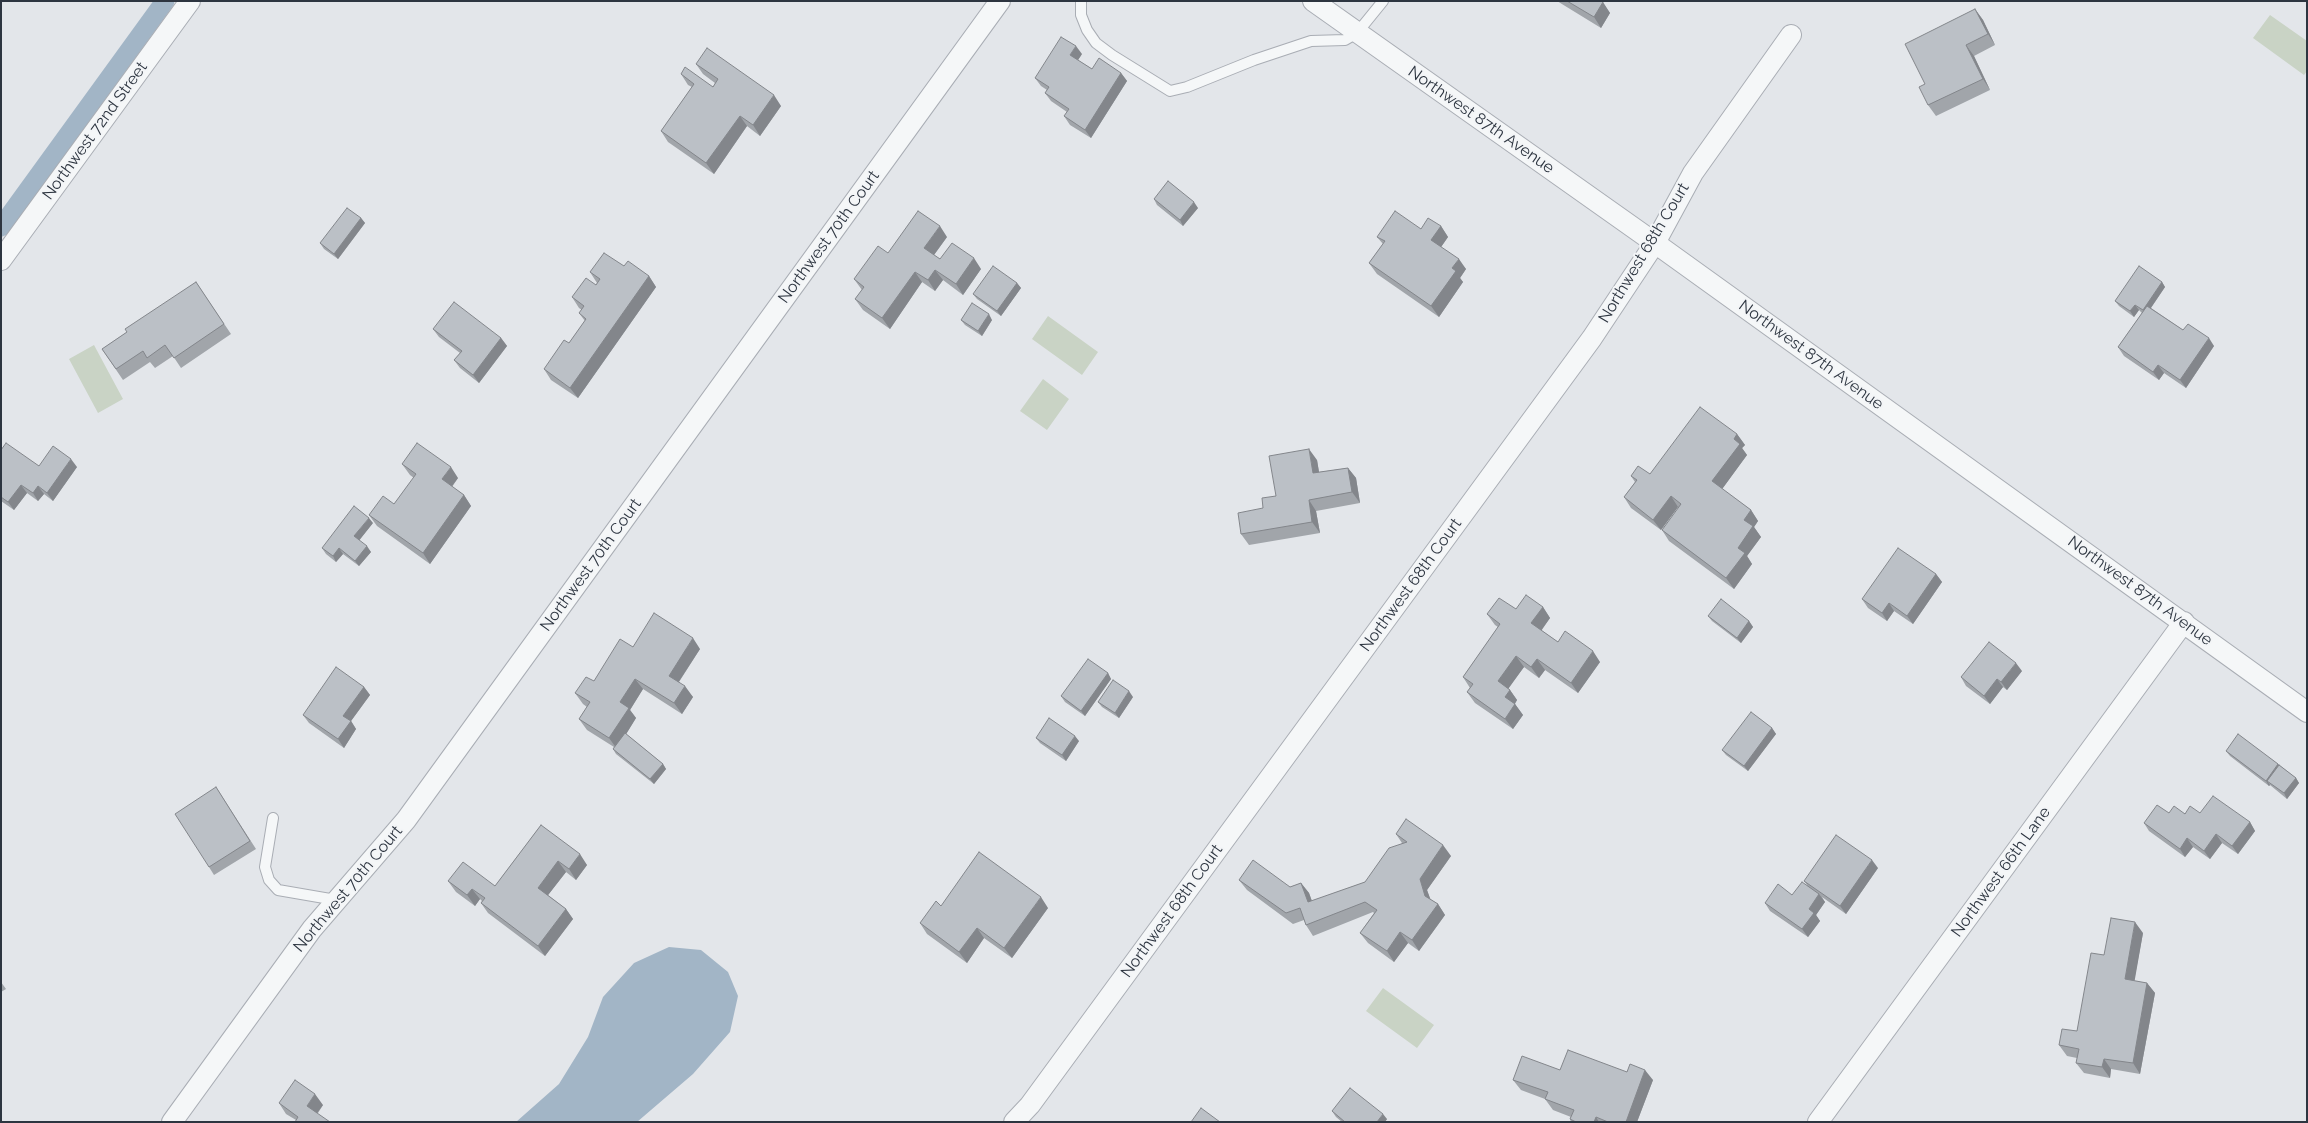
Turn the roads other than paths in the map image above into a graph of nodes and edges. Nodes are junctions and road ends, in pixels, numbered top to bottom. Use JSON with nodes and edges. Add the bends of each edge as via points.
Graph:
{"nodes":[{"id":1,"x":190,"y":1,"type":"edge"},
{"id":2,"x":1000,"y":1,"type":"edge"},
{"id":3,"x":1081,"y":1,"type":"edge"},
{"id":4,"x":1313,"y":1,"type":"edge"},
{"id":5,"x":1383,"y":1,"type":"edge"},
{"id":6,"x":1357,"y":32,"type":"junction"},
{"id":7,"x":1791,"y":35,"type":"dead end"},
{"id":8,"x":1654,"y":243,"type":"junction"},
{"id":9,"x":1,"y":260,"type":"edge"},
{"id":10,"x":2184,"y":622,"type":"junction"},
{"id":11,"x":2307,"y":712,"type":"edge"},
{"id":12,"x":273,"y":818,"type":"dead end"},
{"id":13,"x":336,"y":900,"type":"junction"},
{"id":14,"x":172,"y":1122,"type":"edge"},
{"id":15,"x":1014,"y":1122,"type":"edge"},
{"id":16,"x":1818,"y":1122,"type":"edge"}],
"edges":[{"from":1,"to":9,"type":"street","name":"Northwest 72nd Street"},
{"from":2,"to":13,"type":"street","name":"Northwest 70th Court","via":[[406,820]]},
{"from":3,"to":6,"type":"lane","via":[[1081,15],[1096,43],[1170,91],[1311,41],[1345,40]]},
{"from":4,"to":6,"type":"street","name":"Northwest 87th Avenue"},
{"from":5,"to":6,"type":"lane"},
{"from":6,"to":8,"type":"street","name":"Northwest 87th Avenue"},
{"from":7,"to":8,"type":"street","name":"Northwest 68th Court","via":[[1693,174]]},
{"from":8,"to":10,"type":"street","name":"Northwest 87th Avenue"},
{"from":8,"to":15,"type":"street","name":"Northwest 68th Court","via":[[1592,338],[1030,1105]]},
{"from":10,"to":11,"type":"street","name":"Northwest 87th Avenue"},
{"from":10,"to":16,"type":"street","name":"Northwest 66th Lane"},
{"from":12,"to":13,"type":"lane","via":[[265,867],[269,880],[278,890]]},
{"from":13,"to":14,"type":"street","name":"Northwest 70th Court"}]}
